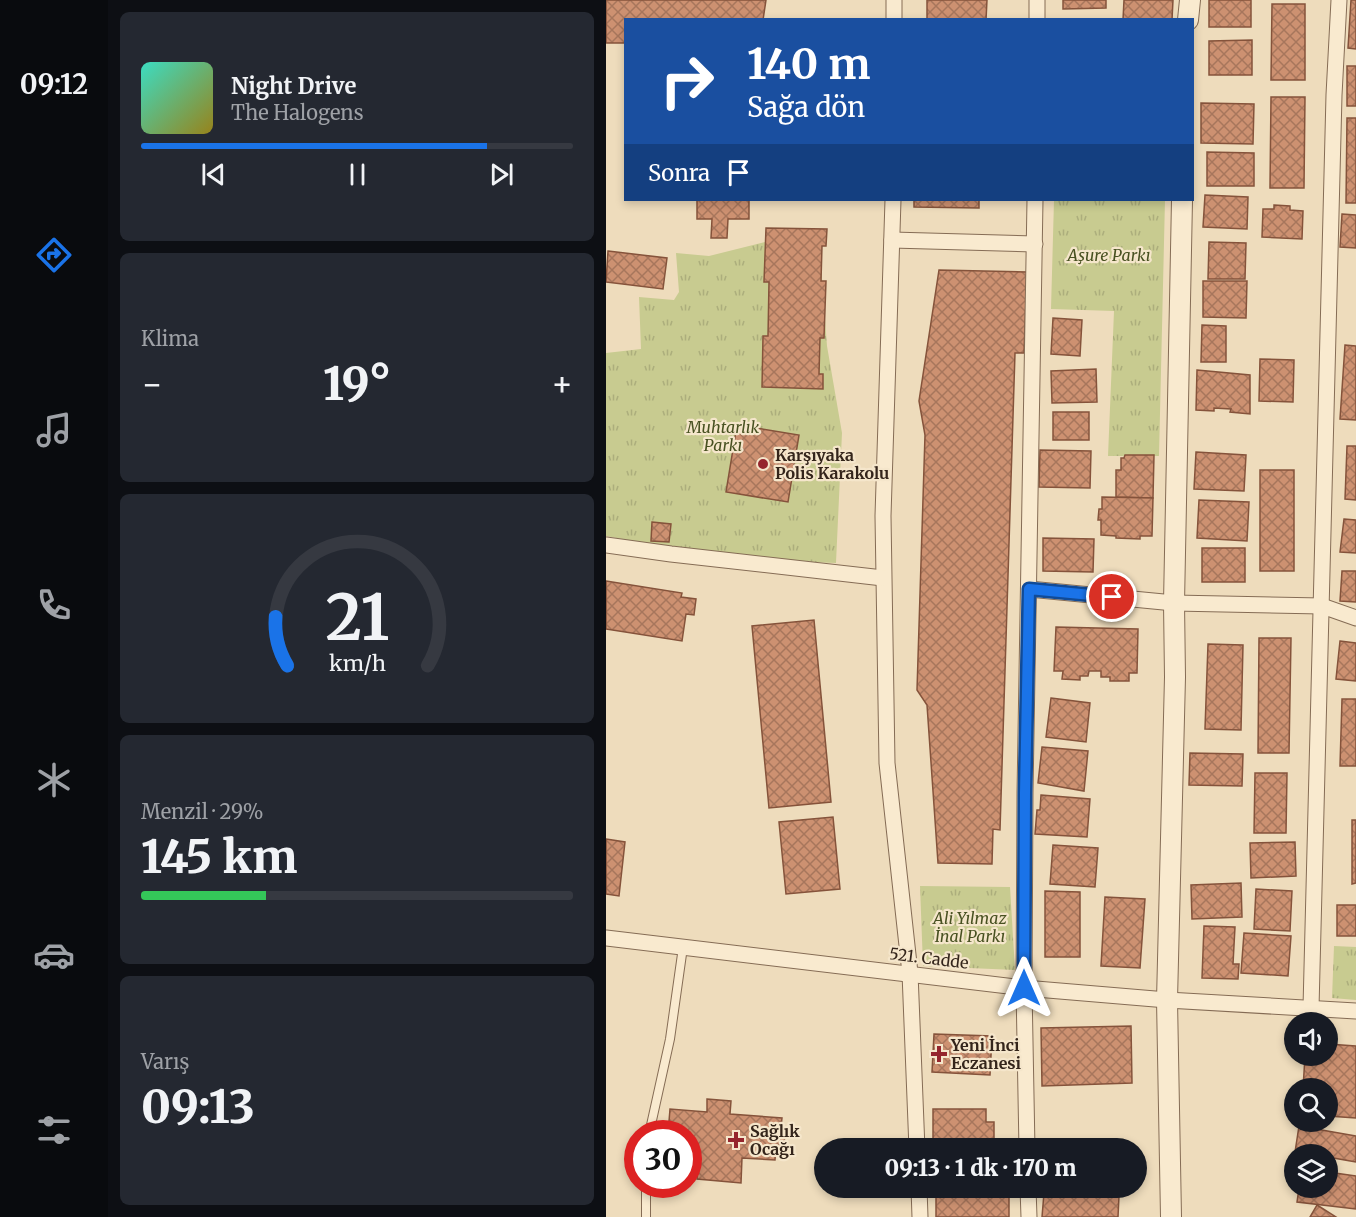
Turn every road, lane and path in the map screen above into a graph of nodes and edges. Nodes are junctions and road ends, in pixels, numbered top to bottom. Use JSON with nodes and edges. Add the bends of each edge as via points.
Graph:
{"nodes":[{"id":1,"x":894,"y":0,"type":"edge"},
{"id":2,"x":1037,"y":0,"type":"edge"},
{"id":3,"x":1190,"y":0,"type":"edge"},
{"id":4,"x":1340,"y":0,"type":"edge"},
{"id":5,"x":894,"y":18,"type":"edge"},
{"id":6,"x":1037,"y":18,"type":"edge"},
{"id":7,"x":1188,"y":18,"type":"edge"},
{"id":8,"x":893,"y":201,"type":"edge"},
{"id":9,"x":1035,"y":201,"type":"edge"},
{"id":10,"x":1182,"y":201,"type":"edge"},
{"id":11,"x":892,"y":240,"type":"junction"},
{"id":12,"x":1035,"y":244,"type":"junction"},
{"id":13,"x":606,"y":545,"type":"edge"},
{"id":14,"x":883,"y":578,"type":"junction"},
{"id":15,"x":1029,"y":589,"type":"junction"},
{"id":16,"x":1174,"y":603,"type":"junction"},
{"id":17,"x":1322,"y":606,"type":"junction"},
{"id":18,"x":1356,"y":618,"type":"edge"},
{"id":19,"x":606,"y":939,"type":"edge"},
{"id":20,"x":683,"y":947,"type":"junction"},
{"id":21,"x":910,"y":973,"type":"junction"},
{"id":22,"x":1024,"y":988,"type":"junction"},
{"id":23,"x":1167,"y":1000,"type":"junction"},
{"id":24,"x":1311,"y":1008,"type":"junction"},
{"id":25,"x":1356,"y":1011,"type":"edge"},
{"id":26,"x":652,"y":1120,"type":"edge"},
{"id":27,"x":917,"y":1138,"type":"edge"},
{"id":28,"x":1027,"y":1138,"type":"edge"},
{"id":29,"x":646,"y":1198,"type":"edge"},
{"id":30,"x":919,"y":1198,"type":"edge"},
{"id":31,"x":1028,"y":1198,"type":"edge"},
{"id":32,"x":646,"y":1217,"type":"edge"},
{"id":33,"x":920,"y":1217,"type":"edge"},
{"id":34,"x":1029,"y":1217,"type":"edge"},
{"id":35,"x":1171,"y":1217,"type":"edge"}],
"edges":[{"from":1,"to":5,"type":"street"},
{"from":2,"to":6,"type":"street"},
{"from":3,"to":7,"type":"street"},
{"from":4,"to":17,"type":"street","via":[[1334,95]]},
{"from":8,"to":11,"type":"street"},
{"from":9,"to":12,"type":"street"},
{"from":10,"to":16,"type":"street"},
{"from":11,"to":12,"type":"street"},
{"from":11,"to":14,"type":"street"},
{"from":12,"to":15,"type":"street"},
{"from":13,"to":14,"type":"street"},
{"from":14,"to":21,"type":"street","via":[[886,763]]},
{"from":15,"to":16,"type":"street"},
{"from":15,"to":22,"type":"street"},
{"from":16,"to":17,"type":"street"},
{"from":16,"to":23,"type":"street"},
{"from":17,"to":18,"type":"street"},
{"from":17,"to":24,"type":"street"},
{"from":19,"to":20,"type":"street","name":"521. Cadde"},
{"from":20,"to":21,"type":"street","name":"521. Cadde"},
{"from":20,"to":26,"type":"lane","via":[[670,1039]]},
{"from":21,"to":22,"type":"street","name":"521. Cadde"},
{"from":21,"to":27,"type":"street"},
{"from":22,"to":23,"type":"street","name":"521. Cadde"},
{"from":22,"to":28,"type":"street"},
{"from":23,"to":24,"type":"street","name":"521. Cadde"},
{"from":23,"to":35,"type":"street"},
{"from":24,"to":25,"type":"street","name":"521. Cadde"},
{"from":29,"to":32,"type":"lane"},
{"from":30,"to":33,"type":"street"},
{"from":31,"to":34,"type":"street"}]}
